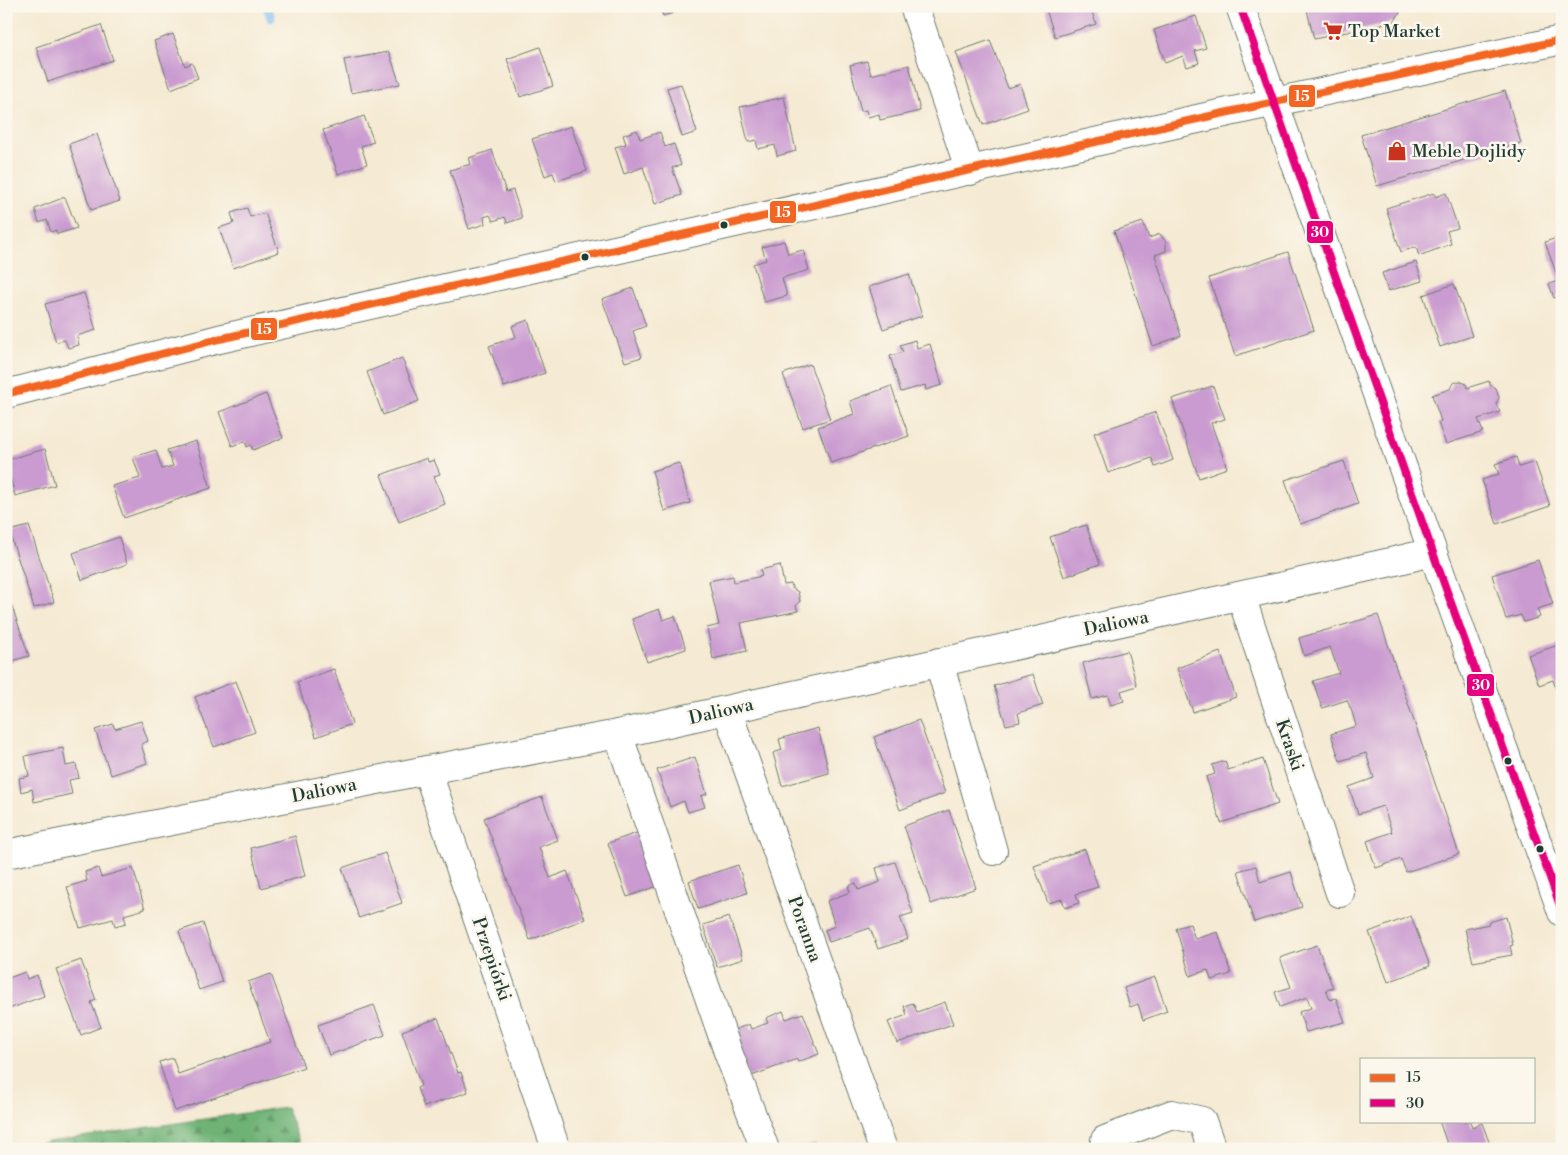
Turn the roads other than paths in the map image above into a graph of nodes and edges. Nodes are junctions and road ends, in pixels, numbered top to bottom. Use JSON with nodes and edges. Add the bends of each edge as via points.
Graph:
{"nodes":[{"id":1,"x":914,"y":6,"type":"edge"},
{"id":2,"x":1240,"y":6,"type":"edge"},
{"id":3,"x":1562,"y":40,"type":"edge"},
{"id":4,"x":1274,"y":102,"type":"junction"},
{"id":5,"x":970,"y":171,"type":"junction"},
{"id":6,"x":6,"y":394,"type":"edge"},
{"id":7,"x":1432,"y":550,"type":"junction"},
{"id":8,"x":1240,"y":596,"type":"junction"},
{"id":9,"x":939,"y":662,"type":"junction"},
{"id":10,"x":727,"y":710,"type":"junction"},
{"id":11,"x":618,"y":734,"type":"junction"},
{"id":12,"x":427,"y":770,"type":"junction"},
{"id":13,"x":993,"y":851,"type":"dead end"},
{"id":14,"x":6,"y":854,"type":"edge"},
{"id":15,"x":1340,"y":893,"type":"dead end"},
{"id":16,"x":1562,"y":912,"type":"edge"},
{"id":17,"x":1105,"y":1140,"type":"dead end"},
{"id":18,"x":556,"y":1149,"type":"edge"},
{"id":19,"x":765,"y":1149,"type":"edge"},
{"id":20,"x":883,"y":1149,"type":"edge"},
{"id":21,"x":1212,"y":1149,"type":"edge"}],
"edges":[{"from":1,"to":5,"type":"street"},
{"from":2,"to":4,"type":"street"},
{"from":3,"to":4,"type":"street"},
{"from":4,"to":5,"type":"street"},
{"from":4,"to":7,"type":"street"},
{"from":5,"to":6,"type":"street","via":[[219,339]]},
{"from":7,"to":8,"type":"street","name":"Daliowa"},
{"from":7,"to":16,"type":"street"},
{"from":8,"to":9,"type":"street","name":"Daliowa"},
{"from":8,"to":15,"type":"street","name":"Kraski"},
{"from":9,"to":10,"type":"street","name":"Daliowa"},
{"from":9,"to":13,"type":"street"},
{"from":10,"to":11,"type":"street","name":"Daliowa"},
{"from":10,"to":20,"type":"street","name":"Poranna"},
{"from":11,"to":12,"type":"street","name":"Daliowa"},
{"from":11,"to":19,"type":"street"},
{"from":12,"to":14,"type":"street","name":"Daliowa"},
{"from":12,"to":18,"type":"street","name":"Przepiórki"},
{"from":17,"to":21,"type":"street","via":[[1172,1114],[1202,1121]]}]}
